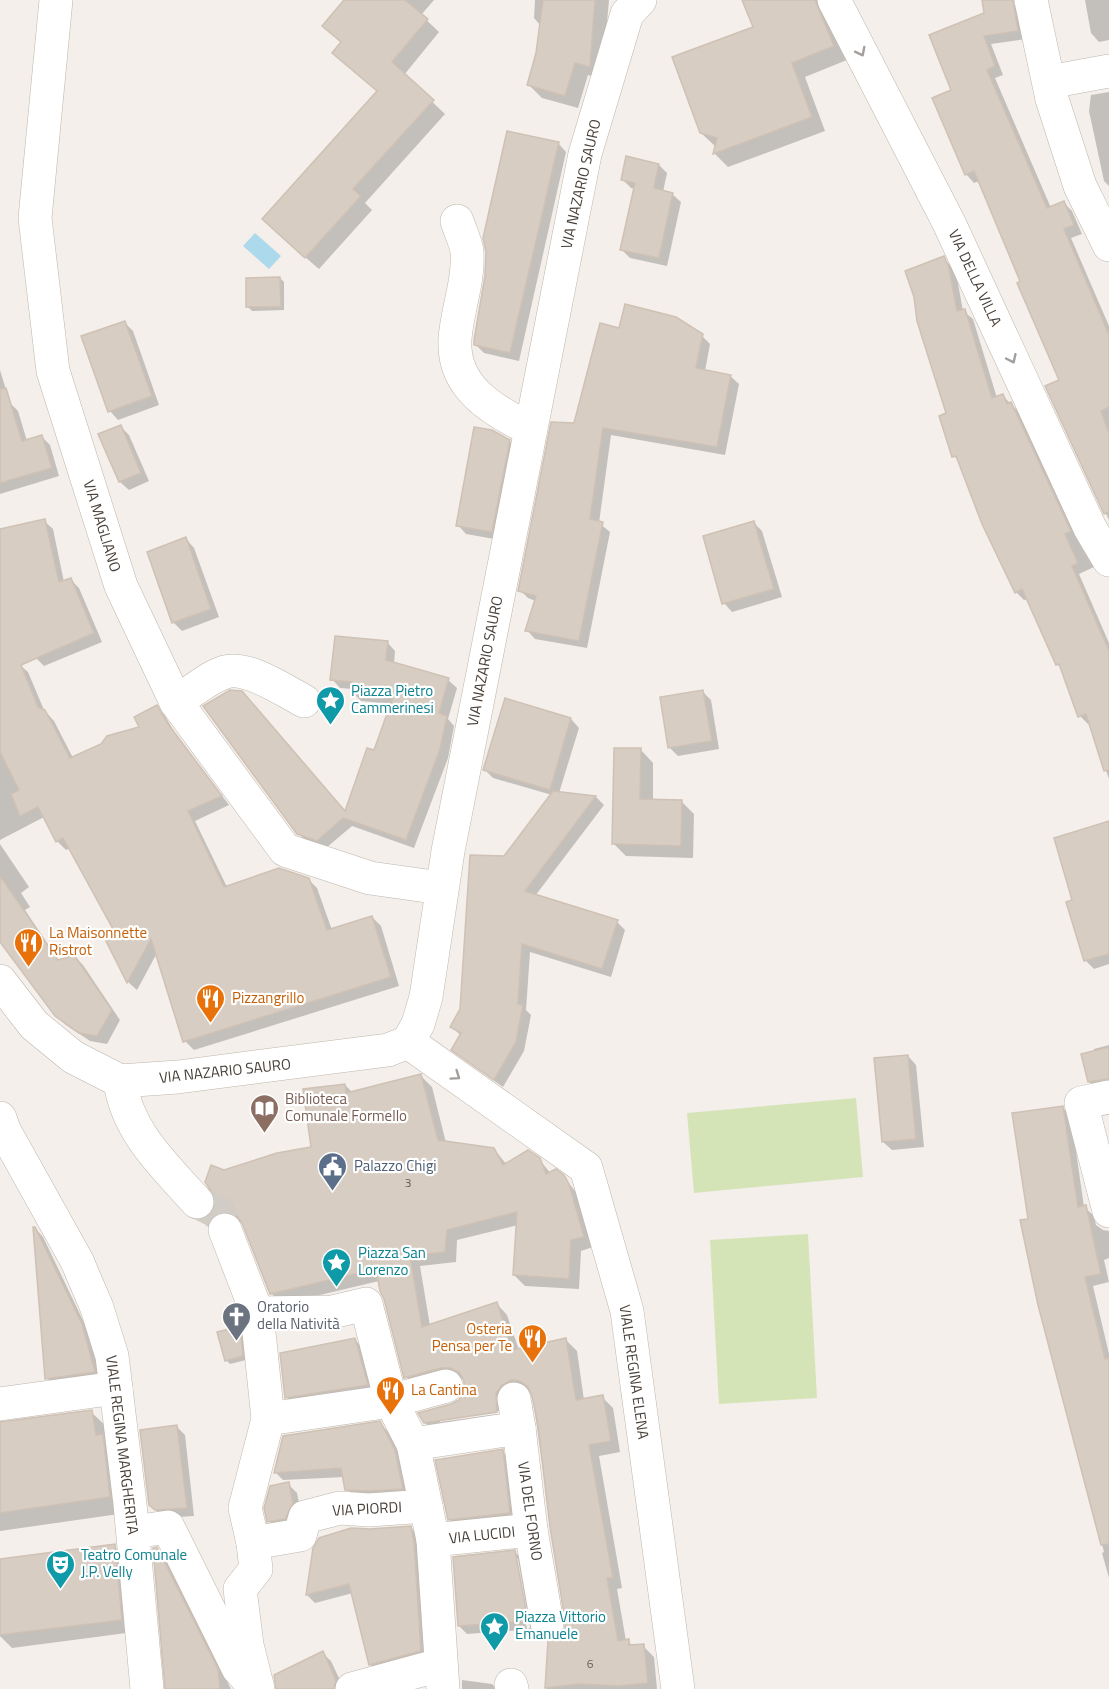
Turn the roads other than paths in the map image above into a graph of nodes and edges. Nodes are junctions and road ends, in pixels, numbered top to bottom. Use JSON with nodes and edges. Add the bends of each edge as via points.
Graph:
{"nodes":[{"id":1,"x":56,"y":0,"type":"edge"},
{"id":2,"x":640,"y":0,"type":"edge"},
{"id":3,"x":834,"y":0,"type":"edge"},
{"id":4,"x":1030,"y":0,"type":"edge"},
{"id":5,"x":1109,"y":71,"type":"edge"},
{"id":6,"x":1048,"y":82,"type":"junction"},
{"id":7,"x":457,"y":221,"type":"dead end"},
{"id":8,"x":1109,"y":245,"type":"edge"},
{"id":9,"x":530,"y":429,"type":"junction"},
{"id":10,"x":1109,"y":560,"type":"edge"},
{"id":11,"x":304,"y":701,"type":"dead end"},
{"id":12,"x":176,"y":702,"type":"junction"},
{"id":13,"x":441,"y":888,"type":"junction"},
{"id":14,"x":0,"y":981,"type":"edge"},
{"id":15,"x":408,"y":1042,"type":"junction"},
{"id":16,"x":120,"y":1081,"type":"junction"},
{"id":17,"x":1095,"y":1100,"type":"edge"},
{"id":18,"x":0,"y":1118,"type":"edge"},
{"id":19,"x":197,"y":1202,"type":"tunnel mouth"},
{"id":20,"x":1109,"y":1211,"type":"edge"},
{"id":21,"x":225,"y":1230,"type":"tunnel mouth"},
{"id":22,"x":257,"y":1313,"type":"junction"},
{"id":23,"x":446,"y":1386,"type":"dead end"},
{"id":24,"x":116,"y":1388,"type":"junction"},
{"id":25,"x":391,"y":1401,"type":"junction"},
{"id":26,"x":0,"y":1404,"type":"edge"},
{"id":27,"x":268,"y":1419,"type":"junction"},
{"id":28,"x":413,"y":1444,"type":"junction"},
{"id":29,"x":426,"y":1506,"type":"junction"},
{"id":30,"x":531,"y":1530,"type":"junction"},
{"id":31,"x":133,"y":1532,"type":"junction"},
{"id":32,"x":433,"y":1540,"type":"junction"},
{"id":33,"x":253,"y":1543,"type":"junction"},
{"id":34,"x":548,"y":1623,"type":"dead end"},
{"id":35,"x":442,"y":1677,"type":"edge"},
{"id":36,"x":147,"y":1689,"type":"edge"},
{"id":37,"x":258,"y":1689,"type":"edge"},
{"id":38,"x":352,"y":1689,"type":"edge"},
{"id":39,"x":678,"y":1689,"type":"edge"}],
"edges":[{"from":1,"to":12,"type":"street","name":"VIA MAGLIANO","via":[[35,218],[53,371],[121,586]]},
{"from":2,"to":9,"type":"street","name":"VIA NAZARIO SAURO","via":[[627,14],[585,154]]},
{"from":3,"to":10,"type":"street","name":"VIA DELLA VILLA","one_way":true,"via":[[949,222],[1090,528]]},
{"from":4,"to":6,"type":"street"},
{"from":5,"to":6,"type":"street"},
{"from":6,"to":8,"type":"street","via":[[1080,186]]},
{"from":7,"to":9,"type":"street","via":[[467,250],[455,339],[456,362],[466,384],[480,398]]},
{"from":9,"to":13,"type":"street","name":"VIA NAZARIO SAURO"},
{"from":11,"to":12,"type":"street","via":[[251,674],[227,671]]},
{"from":12,"to":13,"type":"street","name":"VIA MAGLIANO","via":[[285,850],[370,878]]},
{"from":13,"to":15,"type":"street","name":"VIA NAZARIO SAURO","via":[[426,998]]},
{"from":14,"to":16,"type":"street","via":[[34,1025],[73,1057]]},
{"from":15,"to":16,"type":"street","name":"VIA NAZARIO SAURO","via":[[357,1055]]},
{"from":15,"to":39,"type":"street","name":"VIALE REGINA ELENA","one_way":true,"via":[[586,1168],[627,1311]]},
{"from":16,"to":19,"type":"street","via":[[122,1099],[142,1140]]},
{"from":17,"to":20,"type":"street"},
{"from":18,"to":24,"type":"street","name":"VIALE REGINA MARGHERITA","via":[[77,1261],[109,1347]]},
{"from":21,"to":22,"type":"street"},
{"from":22,"to":25,"type":"street","via":[[332,1312],[366,1304]]},
{"from":22,"to":27,"type":"street"},
{"from":23,"to":25,"type":"street"},
{"from":24,"to":26,"type":"street"},
{"from":24,"to":31,"type":"street","name":"VIALE REGINA MARGHERITA"},
{"from":25,"to":27,"type":"street"},
{"from":25,"to":28,"type":"street"},
{"from":27,"to":33,"type":"street","via":[[245,1508]]},
{"from":28,"to":29,"type":"street"},
{"from":28,"to":30,"type":"street","name":"VIA DEL FORNO","via":[[516,1414]]},
{"from":29,"to":32,"type":"street"},
{"from":29,"to":33,"type":"street","name":"VIA PIORDI","via":[[340,1508],[305,1517],[300,1535]]},
{"from":30,"to":32,"type":"street","name":"VIA LUCIDI"},
{"from":30,"to":34,"type":"street","name":"VIA DEL FORNO"},
{"from":31,"to":36,"type":"street","name":"VIALE REGINA MARGHERITA"},
{"from":31,"to":37,"type":"street","via":[[168,1527],[238,1668]]},
{"from":32,"to":35,"type":"street"},
{"from":33,"to":37,"type":"street","via":[[256,1569],[240,1589],[247,1645]]},
{"from":35,"to":38,"type":"street"}]}
